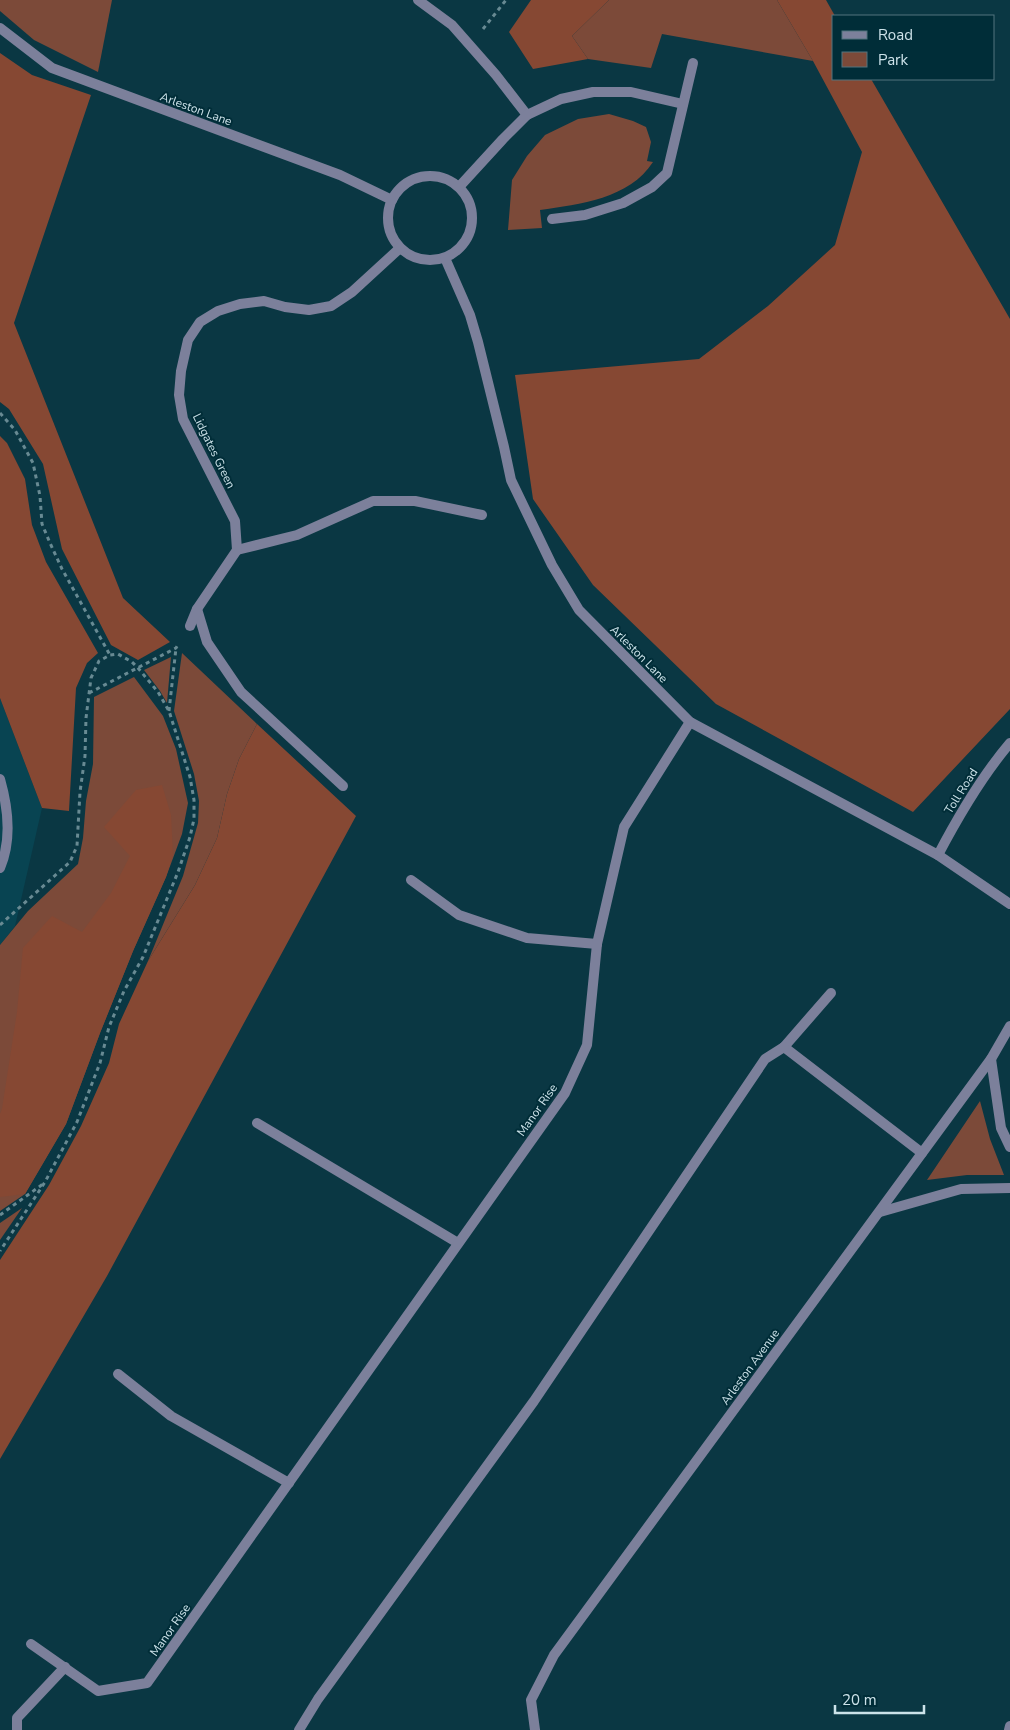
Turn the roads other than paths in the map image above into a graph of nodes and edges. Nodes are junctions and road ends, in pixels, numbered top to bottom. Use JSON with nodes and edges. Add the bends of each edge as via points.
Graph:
{"nodes":[{"id":1,"x":418,"y":0,"type":"edge"},
{"id":2,"x":0,"y":28,"type":"edge"},
{"id":3,"x":693,"y":63,"type":"dead end"},
{"id":4,"x":683,"y":104,"type":"junction"},
{"id":5,"x":527,"y":116,"type":"junction"},
{"id":6,"x":459,"y":187,"type":"junction"},
{"id":7,"x":392,"y":200,"type":"junction"},
{"id":8,"x":552,"y":218,"type":"dead end"},
{"id":9,"x":400,"y":248,"type":"junction"},
{"id":10,"x":445,"y":258,"type":"junction"},
{"id":11,"x":482,"y":515,"type":"dead end"},
{"id":12,"x":236,"y":550,"type":"junction"},
{"id":13,"x":197,"y":609,"type":"junction"},
{"id":14,"x":190,"y":626,"type":"road end"},
{"id":15,"x":690,"y":722,"type":"junction"},
{"id":16,"x":1010,"y":743,"type":"edge"},
{"id":17,"x":0,"y":779,"type":"edge"},
{"id":18,"x":343,"y":786,"type":"dead end"},
{"id":19,"x":938,"y":855,"type":"junction"},
{"id":20,"x":0,"y":868,"type":"edge"},
{"id":21,"x":411,"y":880,"type":"dead end"},
{"id":22,"x":1010,"y":904,"type":"edge"},
{"id":23,"x":597,"y":944,"type":"junction"},
{"id":24,"x":831,"y":993,"type":"dead end"},
{"id":25,"x":1010,"y":1026,"type":"edge"},
{"id":26,"x":784,"y":1047,"type":"junction"},
{"id":27,"x":991,"y":1059,"type":"junction"},
{"id":28,"x":257,"y":1123,"type":"dead end"},
{"id":29,"x":1010,"y":1148,"type":"edge"},
{"id":30,"x":922,"y":1153,"type":"junction"},
{"id":31,"x":1010,"y":1188,"type":"edge"},
{"id":32,"x":880,"y":1212,"type":"junction"},
{"id":33,"x":458,"y":1243,"type":"junction"},
{"id":34,"x":118,"y":1374,"type":"dead end"},
{"id":35,"x":289,"y":1484,"type":"junction"},
{"id":36,"x":31,"y":1644,"type":"dead end"},
{"id":37,"x":65,"y":1667,"type":"junction"},
{"id":38,"x":1010,"y":1726,"type":"edge"},
{"id":39,"x":18,"y":1730,"type":"edge"},
{"id":40,"x":299,"y":1730,"type":"edge"},
{"id":41,"x":535,"y":1730,"type":"edge"},
{"id":42,"x":1009,"y":1730,"type":"edge"}],
"edges":[{"from":1,"to":5,"type":"street","via":[[452,25]]},
{"from":2,"to":7,"type":"street","name":"Arleston Lane","via":[[52,68],[340,175]]},
{"from":3,"to":4,"type":"street"},
{"from":4,"to":5,"type":"street","via":[[631,92],[593,92],[561,99]]},
{"from":4,"to":8,"type":"street","via":[[667,173],[652,187],[623,203],[585,215]]},
{"from":5,"to":6,"type":"street"},
{"from":6,"to":7,"type":"street","via":[[448,179],[422,176],[399,189]]},
{"from":6,"to":10,"type":"street","via":[[471,208],[470,232],[465,243]]},
{"from":7,"to":9,"type":"street","via":[[388,225]]},
{"from":9,"to":10,"type":"street","via":[[421,260]]},
{"from":9,"to":12,"type":"street","name":"Lidgates Green","via":[[352,292],[330,306],[309,310],[264,301],[240,304],[218,311],[200,322],[188,340],[180,379],[183,419],[235,521]]},
{"from":10,"to":15,"type":"street","name":"Arleston Lane","via":[[478,342],[510,480],[552,565],[579,610]]},
{"from":11,"to":12,"type":"street","via":[[415,501],[373,501],[297,535]]},
{"from":12,"to":13,"type":"street"},
{"from":13,"to":14,"type":"street"},
{"from":13,"to":18,"type":"street","via":[[207,642],[241,692]]},
{"from":15,"to":19,"type":"street","name":"Arleston Lane"},
{"from":15,"to":23,"type":"street","name":"Manor Rise","via":[[624,827]]},
{"from":16,"to":19,"type":"street","name":"Toll Road","via":[[990,766]]},
{"from":17,"to":20,"type":"street","via":[[8,828]]},
{"from":19,"to":22,"type":"street","name":"Arleston Lane"},
{"from":21,"to":23,"type":"street","via":[[459,915],[527,938]]},
{"from":23,"to":33,"type":"street","name":"Manor Rise","via":[[587,1045],[565,1093]]},
{"from":24,"to":26,"type":"street"},
{"from":25,"to":27,"type":"street","name":"Arleston Avenue"},
{"from":26,"to":30,"type":"street"},
{"from":26,"to":40,"type":"street","via":[[765,1059],[534,1401],[318,1699]]},
{"from":27,"to":29,"type":"street","via":[[1001,1128]]},
{"from":27,"to":30,"type":"street","name":"Arleston Avenue"},
{"from":28,"to":33,"type":"street"},
{"from":30,"to":32,"type":"street","name":"Arleston Avenue"},
{"from":31,"to":32,"type":"street","via":[[961,1189]]},
{"from":32,"to":41,"type":"street","name":"Arleston Avenue","via":[[554,1654],[531,1700]]},
{"from":33,"to":35,"type":"street","name":"Manor Rise"},
{"from":34,"to":35,"type":"street","via":[[171,1416]]},
{"from":35,"to":37,"type":"street","name":"Manor Rise","via":[[147,1683],[98,1691]]},
{"from":36,"to":37,"type":"street","name":"Manor Rise"},
{"from":37,"to":39,"type":"street","via":[[17,1718]]},
{"from":38,"to":42,"type":"street"}]}
